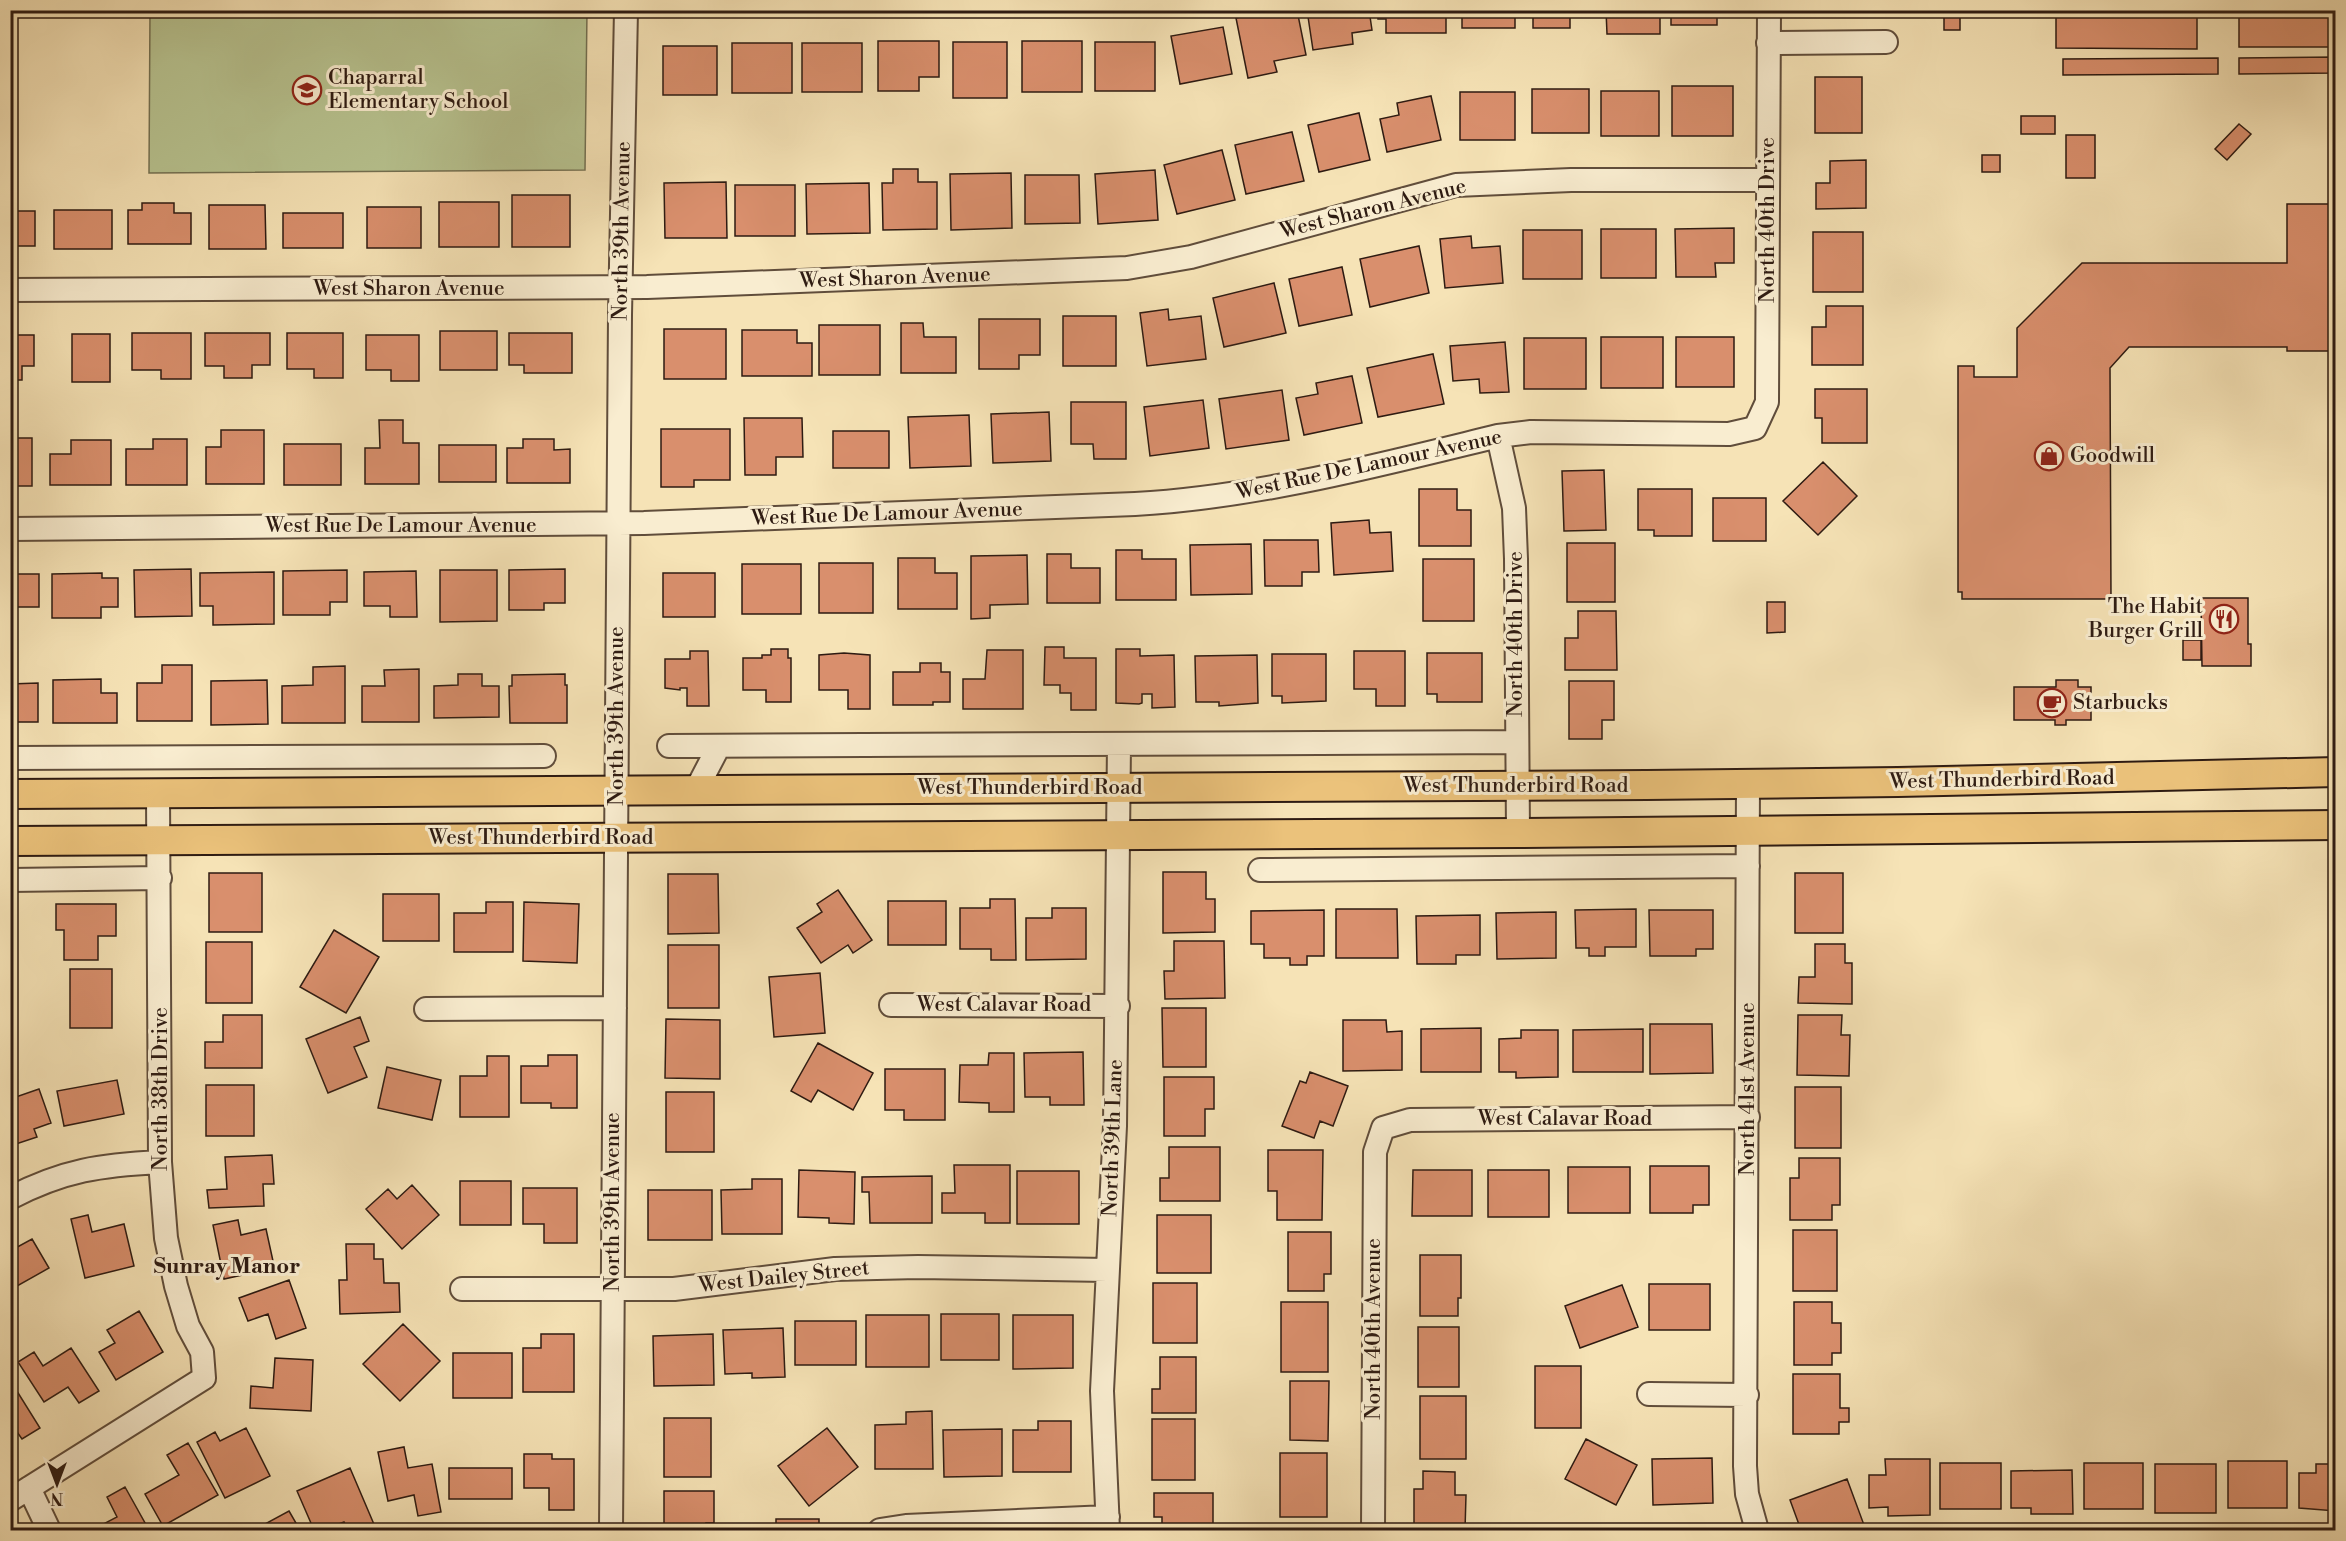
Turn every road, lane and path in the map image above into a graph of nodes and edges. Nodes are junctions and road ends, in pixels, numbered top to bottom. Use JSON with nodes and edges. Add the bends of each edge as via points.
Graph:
{"nodes":[{"id":1,"x":626,"y":10,"type":"edge"},
{"id":2,"x":1769,"y":10,"type":"edge"},
{"id":3,"x":1886,"y":42,"type":"dead end"},
{"id":4,"x":1768,"y":43,"type":"junction"},
{"id":5,"x":1768,"y":180,"type":"junction"},
{"id":6,"x":621,"y":288,"type":"junction"},
{"id":7,"x":10,"y":290,"type":"edge"},
{"id":8,"x":1755,"y":428,"type":"joint"},
{"id":9,"x":1498,"y":436,"type":"junction"},
{"id":10,"x":618,"y":524,"type":"junction"},
{"id":11,"x":10,"y":529,"type":"edge"},
{"id":12,"x":1517,"y":742,"type":"junction"},
{"id":13,"x":1119,"y":744,"type":"junction"},
{"id":14,"x":669,"y":746,"type":"dead end"},
{"id":15,"x":719,"y":746,"type":"junction"},
{"id":16,"x":503,"y":756,"type":"junction"},
{"id":17,"x":544,"y":756,"type":"dead end"},
{"id":18,"x":10,"y":758,"type":"edge"},
{"id":19,"x":2336,"y":772,"type":"edge"},
{"id":20,"x":1748,"y":783,"type":"junction"},
{"id":21,"x":1517,"y":785,"type":"junction"},
{"id":22,"x":1118,"y":788,"type":"junction"},
{"id":23,"x":524,"y":790,"type":"junction"},
{"id":24,"x":616,"y":790,"type":"junction"},
{"id":25,"x":696,"y":790,"type":"junction"},
{"id":26,"x":10,"y":794,"type":"edge"},
{"id":27,"x":158,"y":794,"type":"junction"},
{"id":28,"x":2336,"y":825,"type":"edge"},
{"id":29,"x":1748,"y":831,"type":"junction"},
{"id":30,"x":1518,"y":833,"type":"junction"},
{"id":31,"x":1118,"y":834,"type":"junction"},
{"id":32,"x":1287,"y":834,"type":"junction"},
{"id":33,"x":616,"y":837,"type":"junction"},
{"id":34,"x":159,"y":840,"type":"junction"},
{"id":35,"x":10,"y":841,"type":"edge"},
{"id":36,"x":1748,"y":866,"type":"junction"},
{"id":37,"x":1314,"y":869,"type":"junction"},
{"id":38,"x":1260,"y":870,"type":"dead end"},
{"id":39,"x":160,"y":878,"type":"junction"},
{"id":40,"x":10,"y":880,"type":"edge"},
{"id":41,"x":891,"y":1005,"type":"dead end"},
{"id":42,"x":1118,"y":1006,"type":"junction"},
{"id":43,"x":615,"y":1008,"type":"junction"},
{"id":44,"x":426,"y":1009,"type":"dead end"},
{"id":45,"x":1748,"y":1117,"type":"junction"},
{"id":46,"x":1383,"y":1128,"type":"joint"},
{"id":47,"x":160,"y":1162,"type":"junction"},
{"id":48,"x":10,"y":1198,"type":"edge"},
{"id":49,"x":1107,"y":1270,"type":"junction"},
{"id":50,"x":462,"y":1289,"type":"dead end"},
{"id":51,"x":613,"y":1290,"type":"junction"},
{"id":52,"x":1649,"y":1394,"type":"dead end"},
{"id":53,"x":1747,"y":1395,"type":"junction"},
{"id":54,"x":20,"y":1494,"type":"edge"},
{"id":55,"x":1108,"y":1524,"type":"edge"},
{"id":56,"x":49,"y":1530,"type":"edge"},
{"id":57,"x":611,"y":1530,"type":"edge"},
{"id":58,"x":880,"y":1530,"type":"edge"},
{"id":59,"x":1373,"y":1530,"type":"edge"},
{"id":60,"x":1756,"y":1530,"type":"edge"}],
"edges":[{"from":1,"to":6,"type":"street","name":"North 39th Avenue"},
{"from":2,"to":4,"type":"street","name":"North 40th Drive"},
{"from":3,"to":4,"type":"street"},
{"from":4,"to":5,"type":"street","name":"North 40th Drive"},
{"from":5,"to":6,"type":"street","name":"West Sharon Avenue","via":[[1571,180],[1456,185],[1191,257],[1127,268]]},
{"from":5,"to":8,"type":"street","name":"North 40th Drive","via":[[1767,402]]},
{"from":6,"to":7,"type":"street","name":"West Sharon Avenue"},
{"from":6,"to":10,"type":"street","name":"North 39th Avenue"},
{"from":8,"to":9,"type":"street","name":"West Rue De Lamour Avenue","via":[[1729,434],[1531,432]]},
{"from":9,"to":10,"type":"street","name":"West Rue De Lamour Avenue","via":[[1334,474],[1192,501]]},
{"from":9,"to":12,"type":"street","name":"North 40th Drive","via":[[1514,508]]},
{"from":10,"to":11,"type":"street","name":"West Rue De Lamour Avenue"},
{"from":10,"to":24,"type":"street","name":"North 39th Avenue"},
{"from":12,"to":13,"type":"street","name":"West Thunderbird Road"},
{"from":12,"to":21,"type":"street","name":"North 40th Drive"},
{"from":13,"to":15,"type":"street","name":"West Thunderbird Road"},
{"from":13,"to":22,"type":"street","name":"North 39th Lane"},
{"from":14,"to":15,"type":"street","name":"West Thunderbird Road"},
{"from":15,"to":25,"type":"street"},
{"from":16,"to":17,"type":"street"},
{"from":16,"to":18,"type":"street"},
{"from":16,"to":23,"type":"street"},
{"from":19,"to":20,"type":"main road","name":"West Thunderbird Road"},
{"from":20,"to":21,"type":"main road","name":"West Thunderbird Road"},
{"from":20,"to":29,"type":"street","name":"North 41st Avenue"},
{"from":21,"to":22,"type":"main road","name":"West Thunderbird Road"},
{"from":21,"to":30,"type":"street","name":"North 40th Drive"},
{"from":22,"to":25,"type":"main road","name":"West Thunderbird Road"},
{"from":22,"to":31,"type":"street","name":"North 39th Lane"},
{"from":23,"to":24,"type":"main road","name":"West Thunderbird Road"},
{"from":23,"to":27,"type":"main road","name":"West Thunderbird Road"},
{"from":24,"to":25,"type":"main road","name":"West Thunderbird Road"},
{"from":24,"to":33,"type":"street","name":"North 39th Avenue"},
{"from":26,"to":27,"type":"main road","name":"West Thunderbird Road"},
{"from":27,"to":34,"type":"street","name":"North 38th Drive"},
{"from":28,"to":29,"type":"main road","name":"West Thunderbird Road"},
{"from":29,"to":30,"type":"main road","name":"West Thunderbird Road"},
{"from":29,"to":36,"type":"street","name":"North 41st Avenue"},
{"from":30,"to":32,"type":"main road","name":"West Thunderbird Road"},
{"from":31,"to":32,"type":"main road","name":"West Thunderbird Road"},
{"from":31,"to":33,"type":"main road","name":"West Thunderbird Road"},
{"from":31,"to":42,"type":"street","name":"North 39th Lane"},
{"from":32,"to":37,"type":"street"},
{"from":33,"to":34,"type":"main road","name":"West Thunderbird Road"},
{"from":33,"to":43,"type":"street","name":"North 39th Avenue"},
{"from":34,"to":35,"type":"main road","name":"West Thunderbird Road"},
{"from":34,"to":39,"type":"street","name":"North 38th Drive"},
{"from":36,"to":37,"type":"street"},
{"from":36,"to":45,"type":"street","name":"North 41st Avenue"},
{"from":37,"to":38,"type":"street"},
{"from":39,"to":40,"type":"street"},
{"from":39,"to":47,"type":"street","name":"North 38th Drive"},
{"from":41,"to":42,"type":"street","name":"West Calavar Road"},
{"from":42,"to":49,"type":"street","name":"North 39th Lane"},
{"from":43,"to":44,"type":"street"},
{"from":43,"to":51,"type":"street","name":"North 39th Avenue"},
{"from":45,"to":46,"type":"street","name":"West Calavar Road","via":[[1410,1120]]},
{"from":45,"to":53,"type":"street","name":"North 41st Avenue"},
{"from":46,"to":59,"type":"street","name":"North 40th Avenue","via":[[1375,1152]]},
{"from":47,"to":48,"type":"street","via":[[97,1167],[60,1175]]},
{"from":47,"to":54,"type":"street","name":"North 38th Drive","via":[[166,1238],[188,1326],[202,1352],[204,1378]]},
{"from":49,"to":51,"type":"street","name":"West Dailey Street","via":[[835,1269],[674,1288]]},
{"from":49,"to":55,"type":"street","name":"North 39th Lane","via":[[1102,1391]]},
{"from":50,"to":51,"type":"street","name":"West Dailey Street"},
{"from":51,"to":57,"type":"street","name":"North 39th Avenue"},
{"from":52,"to":53,"type":"street"},
{"from":53,"to":60,"type":"street","name":"North 41st Avenue","via":[[1745,1466]]},
{"from":54,"to":56,"type":"street"},
{"from":55,"to":58,"type":"street","via":[[906,1526]]}]}
